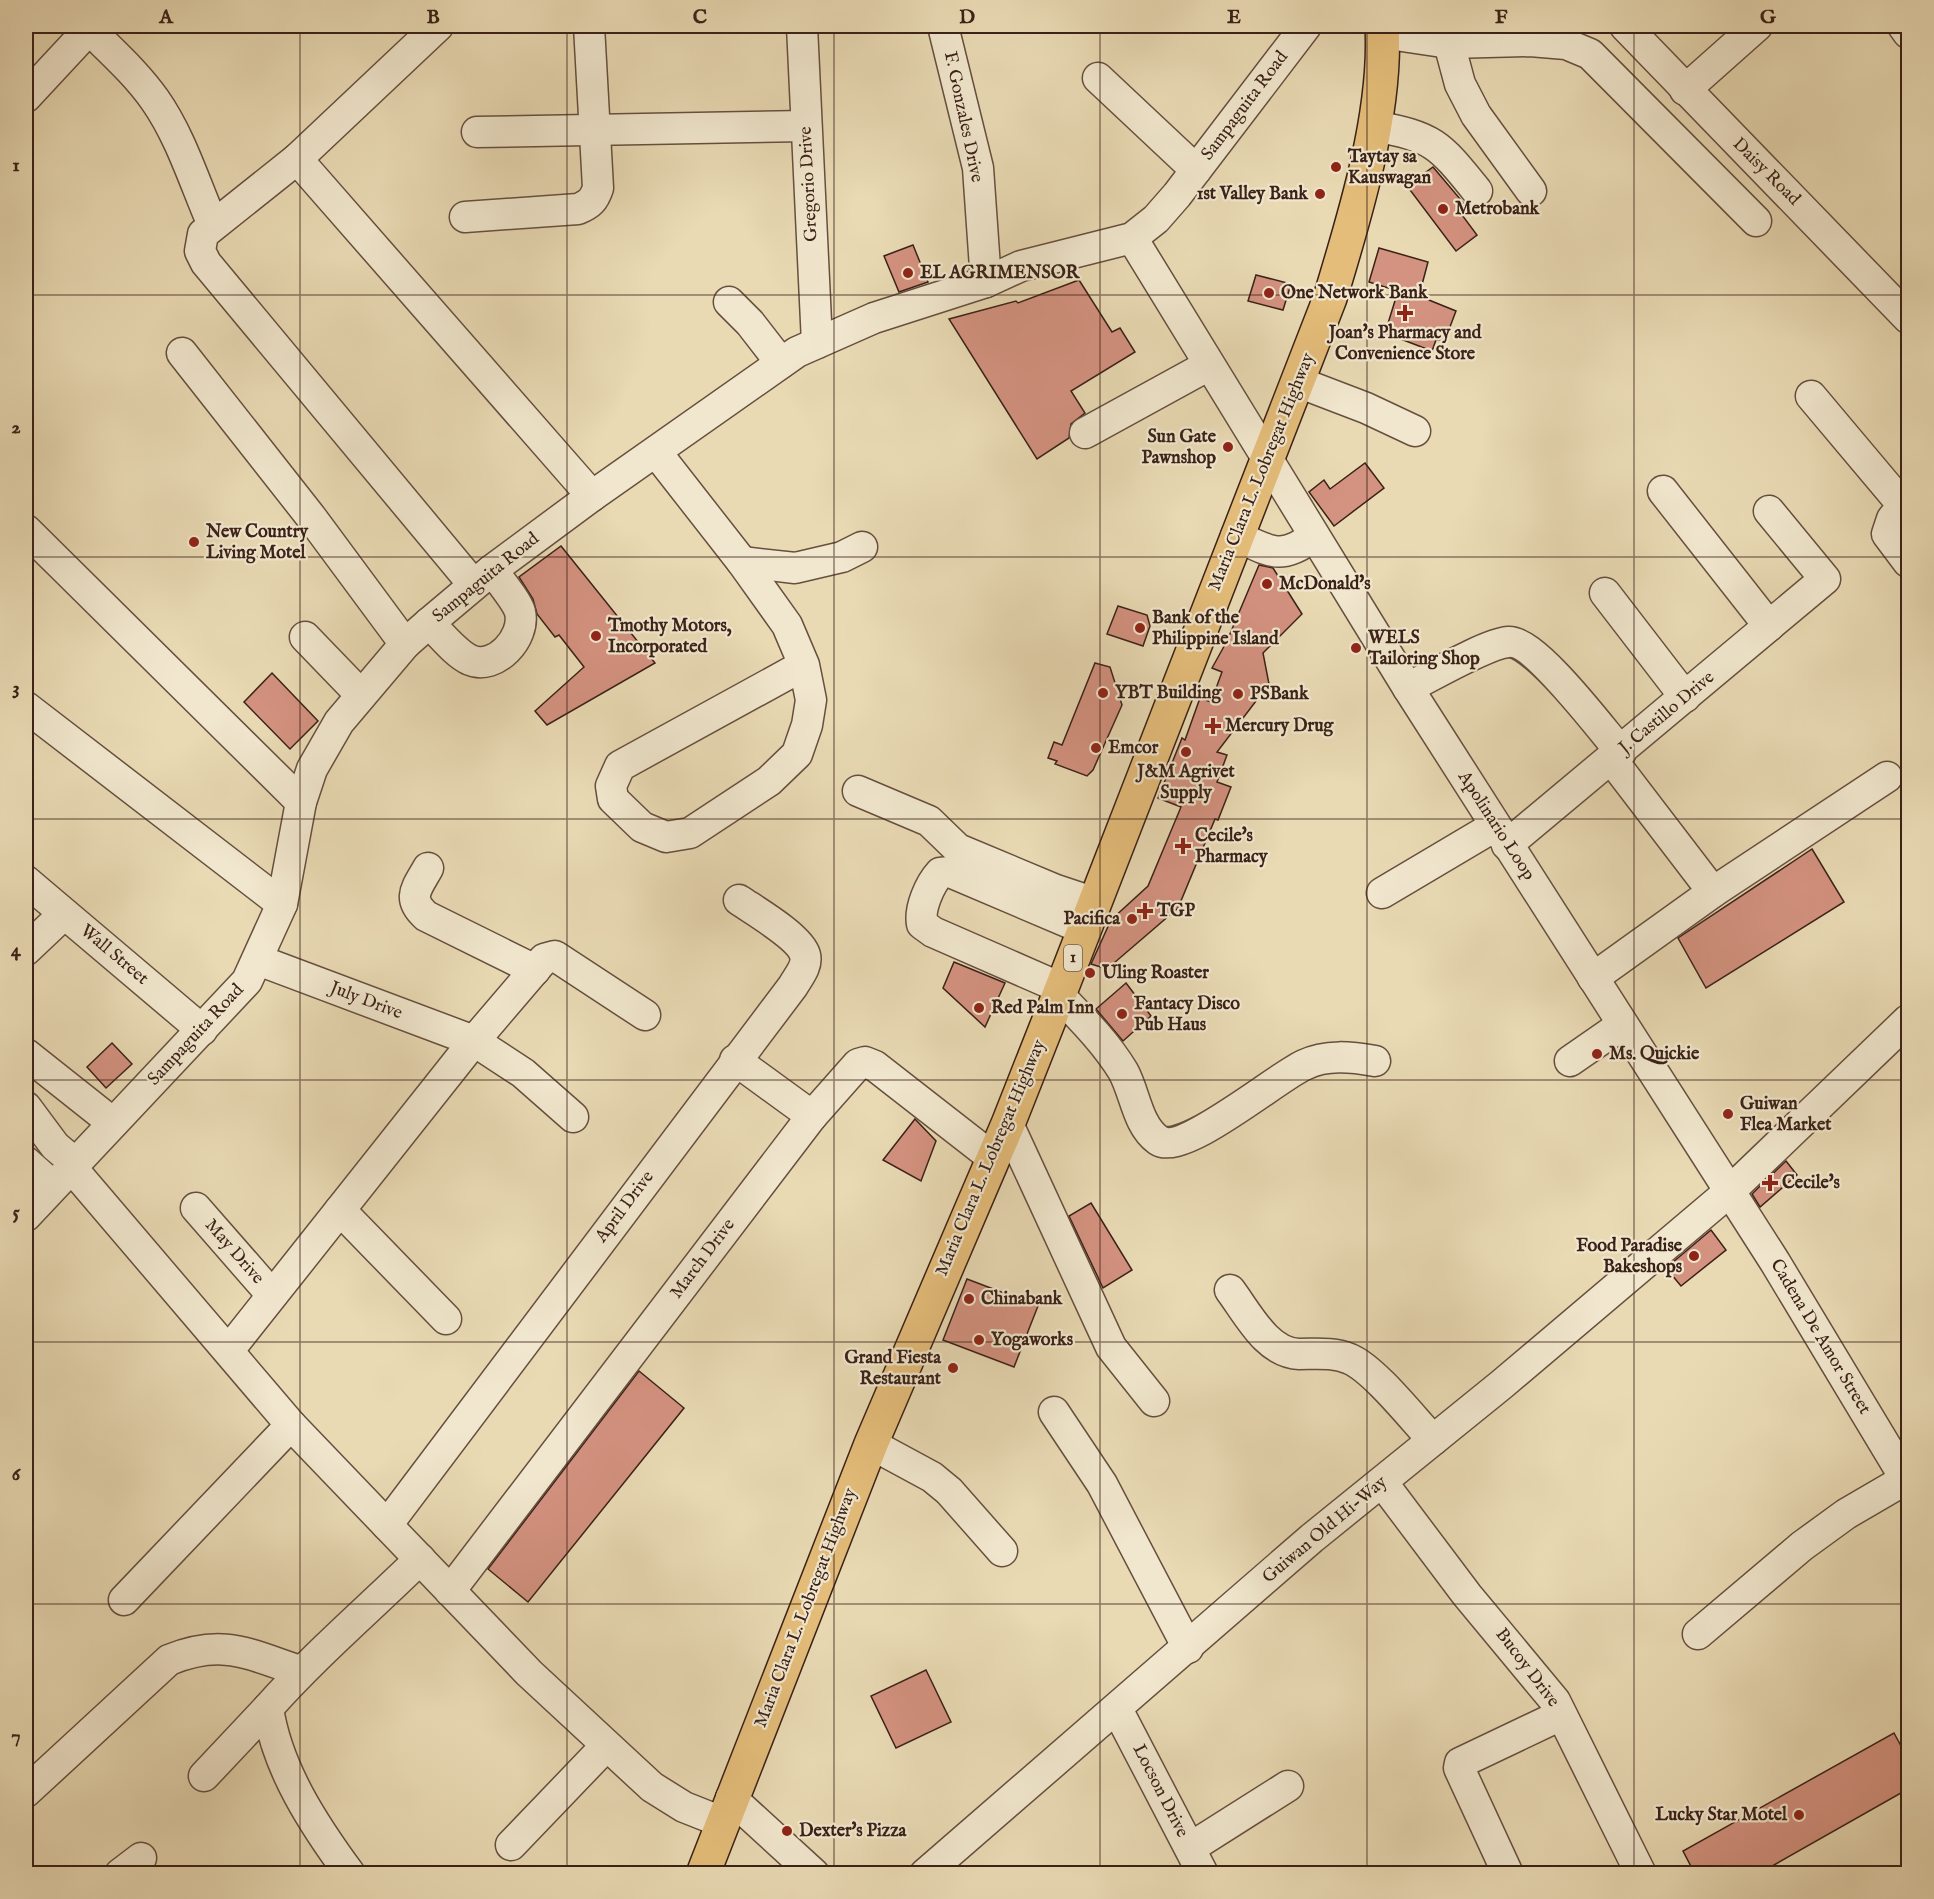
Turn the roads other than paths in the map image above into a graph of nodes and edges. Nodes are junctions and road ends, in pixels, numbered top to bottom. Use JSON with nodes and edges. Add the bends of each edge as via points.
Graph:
{"nodes":[{"id":1,"x":438,"y":26,"type":"edge"},
{"id":2,"x":589,"y":26,"type":"edge"},
{"id":3,"x":802,"y":26,"type":"edge"},
{"id":4,"x":943,"y":26,"type":"edge"},
{"id":5,"x":1304,"y":26,"type":"edge"},
{"id":6,"x":1625,"y":26,"type":"edge"},
{"id":7,"x":1757,"y":26,"type":"edge"},
{"id":8,"x":1903,"y":26,"type":"edge"},
{"id":9,"x":90,"y":27,"type":"edge"},
{"id":10,"x":1382,"y":29,"type":"edge"},
{"id":11,"x":1908,"y":33,"type":"edge"},
{"id":12,"x":1449,"y":43,"type":"junction"},
{"id":13,"x":1098,"y":78,"type":"dead end"},
{"id":14,"x":1685,"y":90,"type":"junction"},
{"id":15,"x":26,"y":97,"type":"edge"},
{"id":16,"x":807,"y":126,"type":"junction"},
{"id":17,"x":1374,"y":126,"type":"junction"},
{"id":18,"x":596,"y":131,"type":"junction"},
{"id":19,"x":477,"y":132,"type":"dead end"},
{"id":20,"x":297,"y":159,"type":"junction"},
{"id":21,"x":1196,"y":170,"type":"junction"},
{"id":22,"x":1477,"y":191,"type":"dead end"},
{"id":23,"x":1532,"y":191,"type":"dead end"},
{"id":24,"x":465,"y":217,"type":"dead end"},
{"id":25,"x":1756,"y":221,"type":"dead end"},
{"id":26,"x":213,"y":225,"type":"junction"},
{"id":27,"x":1132,"y":238,"type":"junction"},
{"id":28,"x":986,"y":282,"type":"junction"},
{"id":29,"x":729,"y":302,"type":"dead end"},
{"id":30,"x":1903,"y":302,"type":"edge"},
{"id":31,"x":817,"y":343,"type":"junction"},
{"id":32,"x":182,"y":353,"type":"dead end"},
{"id":33,"x":781,"y":363,"type":"junction"},
{"id":34,"x":1209,"y":365,"type":"junction"},
{"id":35,"x":1298,"y":382,"type":"junction"},
{"id":36,"x":1811,"y":396,"type":"dead end"},
{"id":37,"x":1415,"y":431,"type":"dead end"},
{"id":38,"x":1085,"y":433,"type":"dead end"},
{"id":39,"x":656,"y":452,"type":"junction"},
{"id":40,"x":1266,"y":458,"type":"junction"},
{"id":41,"x":1663,"y":490,"type":"dead end"},
{"id":42,"x":592,"y":496,"type":"junction"},
{"id":43,"x":1769,"y":511,"type":"dead end"},
{"id":44,"x":26,"y":530,"type":"edge"},
{"id":45,"x":1236,"y":536,"type":"junction"},
{"id":46,"x":1314,"y":536,"type":"junction"},
{"id":47,"x":862,"y":547,"type":"dead end"},
{"id":48,"x":742,"y":562,"type":"junction"},
{"id":49,"x":1908,"y":562,"type":"edge"},
{"id":50,"x":483,"y":577,"type":"junction"},
{"id":51,"x":1605,"y":593,"type":"dead end"},
{"id":52,"x":429,"y":623,"type":"junction"},
{"id":53,"x":1769,"y":626,"type":"junction"},
{"id":54,"x":304,"y":637,"type":"dead end"},
{"id":55,"x":405,"y":644,"type":"junction"},
{"id":56,"x":804,"y":665,"type":"junction"},
{"id":57,"x":1408,"y":688,"type":"junction"},
{"id":58,"x":361,"y":695,"type":"junction"},
{"id":59,"x":1685,"y":697,"type":"junction"},
{"id":60,"x":26,"y":707,"type":"edge"},
{"id":61,"x":1616,"y":756,"type":"junction"},
{"id":62,"x":1887,"y":777,"type":"dead end"},
{"id":63,"x":858,"y":791,"type":"dead end"},
{"id":64,"x":301,"y":802,"type":"junction"},
{"id":65,"x":1501,"y":835,"type":"junction"},
{"id":66,"x":428,"y":868,"type":"dead end"},
{"id":67,"x":26,"y":881,"type":"edge"},
{"id":68,"x":1713,"y":892,"type":"junction"},
{"id":69,"x":1382,"y":893,"type":"dead end"},
{"id":70,"x":739,"y":900,"type":"dead end"},
{"id":71,"x":282,"y":904,"type":"junction"},
{"id":72,"x":64,"y":914,"type":"junction"},
{"id":73,"x":1090,"y":916,"type":"junction"},
{"id":74,"x":26,"y":950,"type":"edge"},
{"id":75,"x":258,"y":960,"type":"junction"},
{"id":76,"x":535,"y":970,"type":"junction"},
{"id":77,"x":1593,"y":978,"type":"junction"},
{"id":78,"x":1060,"y":991,"type":"junction"},
{"id":79,"x":645,"y":1015,"type":"dead end"},
{"id":80,"x":1622,"y":1025,"type":"junction"},
{"id":81,"x":1907,"y":1025,"type":"edge"},
{"id":82,"x":202,"y":1030,"type":"junction"},
{"id":83,"x":474,"y":1041,"type":"junction"},
{"id":84,"x":26,"y":1054,"type":"edge"},
{"id":85,"x":735,"y":1060,"type":"junction"},
{"id":86,"x":1375,"y":1060,"type":"dead end"},
{"id":87,"x":1570,"y":1061,"type":"dead end"},
{"id":88,"x":26,"y":1107,"type":"edge"},
{"id":89,"x":812,"y":1116,"type":"junction"},
{"id":90,"x":573,"y":1117,"type":"dead end"},
{"id":91,"x":113,"y":1123,"type":"junction"},
{"id":92,"x":1008,"y":1124,"type":"junction"},
{"id":93,"x":993,"y":1158,"type":"junction"},
{"id":94,"x":26,"y":1162,"type":"edge"},
{"id":95,"x":48,"y":1187,"type":"edge"},
{"id":96,"x":1730,"y":1192,"type":"junction"},
{"id":97,"x":196,"y":1208,"type":"dead end"},
{"id":98,"x":340,"y":1210,"type":"junction"},
{"id":99,"x":1230,"y":1290,"type":"dead end"},
{"id":100,"x":272,"y":1295,"type":"junction"},
{"id":101,"x":446,"y":1319,"type":"dead end"},
{"id":102,"x":229,"y":1350,"type":"junction"},
{"id":103,"x":1154,"y":1401,"type":"dead end"},
{"id":104,"x":1054,"y":1412,"type":"dead end"},
{"id":105,"x":291,"y":1425,"type":"junction"},
{"id":106,"x":1433,"y":1440,"type":"junction"},
{"id":107,"x":871,"y":1444,"type":"junction"},
{"id":108,"x":1907,"y":1481,"type":"edge"},
{"id":109,"x":1382,"y":1482,"type":"junction"},
{"id":110,"x":387,"y":1525,"type":"junction"},
{"id":111,"x":1002,"y":1551,"type":"dead end"},
{"id":112,"x":420,"y":1559,"type":"junction"},
{"id":113,"x":450,"y":1591,"type":"junction"},
{"id":114,"x":124,"y":1600,"type":"dead end"},
{"id":115,"x":1698,"y":1634,"type":"dead end"},
{"id":116,"x":1188,"y":1648,"type":"junction"},
{"id":117,"x":300,"y":1671,"type":"junction"},
{"id":118,"x":268,"y":1708,"type":"junction"},
{"id":119,"x":1118,"y":1709,"type":"junction"},
{"id":120,"x":1561,"y":1715,"type":"junction"},
{"id":121,"x":606,"y":1746,"type":"junction"},
{"id":122,"x":204,"y":1776,"type":"dead end"},
{"id":123,"x":1288,"y":1786,"type":"dead end"},
{"id":124,"x":26,"y":1792,"type":"edge"},
{"id":125,"x":727,"y":1810,"type":"junction"},
{"id":126,"x":511,"y":1845,"type":"dead end"},
{"id":127,"x":1197,"y":1861,"type":"edge"},
{"id":128,"x":350,"y":1874,"type":"edge"},
{"id":129,"x":703,"y":1874,"type":"edge"},
{"id":130,"x":814,"y":1874,"type":"edge"},
{"id":131,"x":925,"y":1874,"type":"edge"},
{"id":132,"x":1508,"y":1874,"type":"edge"},
{"id":133,"x":1641,"y":1874,"type":"edge"}],
"edges":[{"from":1,"to":20,"type":"street"},
{"from":2,"to":18,"type":"street"},
{"from":3,"to":16,"type":"street","name":"Gregorio Drive"},
{"from":4,"to":28,"type":"street","name":"F. Gonzales Drive","via":[[978,168]]},
{"from":5,"to":21,"type":"street","name":"Sampaguita Road"},
{"from":6,"to":14,"type":"street","name":"Daisy Road"},
{"from":7,"to":14,"type":"street"},
{"from":8,"to":11,"type":"street"},
{"from":9,"to":15,"type":"street"},
{"from":9,"to":26,"type":"street","via":[[156,101]]},
{"from":10,"to":12,"type":"street"},
{"from":10,"to":17,"type":"highway","name":"Maria Clara L. Lobregat Highway","number":"1"},
{"from":12,"to":23,"type":"street","via":[[1460,84],[1476,114]]},
{"from":12,"to":25,"type":"street","via":[[1530,41],[1566,44],[1590,54]]},
{"from":13,"to":21,"type":"street"},
{"from":14,"to":30,"type":"street","name":"Daisy Road"},
{"from":16,"to":18,"type":"street"},
{"from":16,"to":31,"type":"street","name":"Gregorio Drive"},
{"from":17,"to":22,"type":"street","via":[[1409,132],[1434,143]]},
{"from":17,"to":35,"type":"highway","name":"Maria Clara L. Lobregat Highway","number":"1","via":[[1352,225]]},
{"from":18,"to":19,"type":"street"},
{"from":18,"to":24,"type":"street","via":[[598,188],[589,205],[570,210]]},
{"from":20,"to":26,"type":"street"},
{"from":20,"to":42,"type":"street"},
{"from":21,"to":27,"type":"street","name":"Sampaguita Road","via":[[1155,219]]},
{"from":26,"to":50,"type":"street","via":[[200,241],[206,263]]},
{"from":27,"to":28,"type":"street","name":"Sampaguita Road","via":[[1021,266]]},
{"from":27,"to":34,"type":"street"},
{"from":28,"to":31,"type":"street","name":"Sampaguita Road","via":[[874,318]]},
{"from":29,"to":33,"type":"street"},
{"from":31,"to":33,"type":"street","name":"Sampaguita Road"},
{"from":32,"to":55,"type":"street"},
{"from":33,"to":39,"type":"street","name":"Sampaguita Road"},
{"from":34,"to":38,"type":"street"},
{"from":34,"to":40,"type":"street"},
{"from":35,"to":37,"type":"street"},
{"from":35,"to":40,"type":"highway","name":"Maria Clara L. Lobregat Highway","number":"1"},
{"from":36,"to":49,"type":"street","via":[[1901,503],[1887,534]]},
{"from":39,"to":42,"type":"street","name":"Sampaguita Road"},
{"from":39,"to":48,"type":"street"},
{"from":40,"to":45,"type":"highway","name":"Maria Clara L. Lobregat Highway","number":"1"},
{"from":40,"to":46,"type":"street","name":"Apolinario Loop"},
{"from":41,"to":53,"type":"street"},
{"from":42,"to":50,"type":"street","name":"Sampaguita Road"},
{"from":43,"to":53,"type":"street","name":"J. Castillo Drive","via":[[1825,579]]},
{"from":44,"to":64,"type":"street"},
{"from":45,"to":46,"type":"street","via":[[1270,552],[1283,553],[1297,549]]},
{"from":45,"to":73,"type":"highway","name":"Maria Clara L. Lobregat Highway","number":"1"},
{"from":46,"to":57,"type":"street","name":"Apolinario Loop"},
{"from":47,"to":48,"type":"street","via":[[842,557],[795,568]]},
{"from":48,"to":56,"type":"street","via":[[787,625]]},
{"from":50,"to":52,"type":"street","name":"Sampaguita Road"},
{"from":50,"to":52,"type":"street","via":[[520,612],[518,634],[498,658],[483,664],[468,660]]},
{"from":51,"to":59,"type":"street"},
{"from":52,"to":55,"type":"street","name":"Sampaguita Road"},
{"from":53,"to":59,"type":"street","name":"J. Castillo Drive"},
{"from":54,"to":58,"type":"street"},
{"from":55,"to":58,"type":"street","name":"Sampaguita Road"},
{"from":56,"to":56,"type":"street","via":[[811,700],[807,724],[797,754],[769,780],[690,833],[666,837],[642,827],[613,799],[611,786],[620,766]]},
{"from":57,"to":61,"type":"street","via":[[1494,646],[1509,641],[1524,645],[1541,659]]},
{"from":57,"to":65,"type":"street","name":"Apolinario Loop"},
{"from":58,"to":64,"type":"street","name":"Sampaguita Road","via":[[339,722],[312,769]]},
{"from":59,"to":61,"type":"street","name":"J. Castillo Drive"},
{"from":60,"to":71,"type":"street"},
{"from":61,"to":65,"type":"street","name":"J. Castillo Drive"},
{"from":61,"to":68,"type":"street"},
{"from":62,"to":68,"type":"street"},
{"from":63,"to":73,"type":"street","via":[[929,821],[958,849],[1056,890]]},
{"from":64,"to":71,"type":"street","name":"Sampaguita Road"},
{"from":65,"to":69,"type":"street","name":"J. Castillo Drive"},
{"from":65,"to":77,"type":"street","name":"Apolinario Loop"},
{"from":66,"to":76,"type":"street","via":[[414,892],[417,909]]},
{"from":67,"to":72,"type":"street","name":"Wall Street"},
{"from":68,"to":77,"type":"street"},
{"from":70,"to":85,"type":"street","name":"April Drive","via":[[797,942],[805,956],[793,986]]},
{"from":71,"to":75,"type":"street","name":"Sampaguita Road"},
{"from":72,"to":74,"type":"street"},
{"from":72,"to":82,"type":"street","name":"Wall Street"},
{"from":73,"to":78,"type":"highway","name":"Maria Clara L. Lobregat Highway","number":"1"},
{"from":73,"to":78,"type":"street","via":[[950,872],[940,873],[933,881],[922,924]]},
{"from":75,"to":82,"type":"street","name":"Sampaguita Road","via":[[247,981]]},
{"from":75,"to":83,"type":"street","name":"July Drive"},
{"from":76,"to":79,"type":"street","via":[[544,959],[555,956]]},
{"from":76,"to":83,"type":"street"},
{"from":77,"to":80,"type":"street","name":"Apolinario Loop"},
{"from":78,"to":86,"type":"street","via":[[1125,1074],[1146,1127],[1159,1141],[1173,1143],[1202,1130],[1305,1064],[1346,1056]]},
{"from":78,"to":92,"type":"highway","name":"Maria Clara L. Lobregat Highway","number":"1"},
{"from":80,"to":87,"type":"street"},
{"from":80,"to":96,"type":"street","name":"Apolinario Loop"},
{"from":81,"to":96,"type":"street","name":"Guiwan Old Hi-Way"},
{"from":82,"to":91,"type":"street","name":"Sampaguita Road"},
{"from":83,"to":90,"type":"street","name":"July Drive","via":[[523,1073]]},
{"from":83,"to":98,"type":"street"},
{"from":84,"to":91,"type":"street"},
{"from":85,"to":89,"type":"street"},
{"from":85,"to":110,"type":"street","name":"April Drive"},
{"from":88,"to":95,"type":"street","via":[[55,1146]]},
{"from":89,"to":93,"type":"street","name":"March Drive","via":[[853,1068],[865,1062]]},
{"from":89,"to":113,"type":"street","name":"March Drive"},
{"from":91,"to":95,"type":"street","name":"Sampaguita Road"},
{"from":92,"to":93,"type":"highway","name":"Maria Clara L. Lobregat Highway","number":"1"},
{"from":92,"to":103,"type":"street","via":[[1111,1347]]},
{"from":93,"to":107,"type":"highway","name":"Maria Clara L. Lobregat Highway","number":"1"},
{"from":94,"to":95,"type":"street"},
{"from":95,"to":102,"type":"street"},
{"from":96,"to":106,"type":"street","name":"Guiwan Old Hi-Way"},
{"from":96,"to":108,"type":"street","name":"Cadena De Amor Street"},
{"from":97,"to":100,"type":"street","name":"May Drive"},
{"from":98,"to":100,"type":"street"},
{"from":98,"to":101,"type":"street"},
{"from":99,"to":106,"type":"street","via":[[1273,1346],[1296,1354],[1330,1353],[1352,1360],[1373,1376]]},
{"from":100,"to":102,"type":"street"},
{"from":102,"to":105,"type":"street"},
{"from":104,"to":116,"type":"street","via":[[1102,1484]]},
{"from":105,"to":110,"type":"street"},
{"from":105,"to":114,"type":"street"},
{"from":106,"to":109,"type":"street","name":"Guiwan Old Hi-Way"},
{"from":107,"to":111,"type":"street","via":[[949,1491]]},
{"from":107,"to":125,"type":"highway","name":"Maria Clara L. Lobregat Highway","number":"1"},
{"from":108,"to":115,"type":"street","via":[[1846,1514],[1802,1546]]},
{"from":109,"to":116,"type":"street","name":"Guiwan Old Hi-Way"},
{"from":109,"to":120,"type":"street","name":"Bucoy Drive","via":[[1555,1701]]},
{"from":110,"to":112,"type":"street"},
{"from":112,"to":113,"type":"street"},
{"from":112,"to":117,"type":"street","via":[[343,1635]]},
{"from":113,"to":121,"type":"street"},
{"from":116,"to":119,"type":"street","name":"Guiwan Old Hi-Way"},
{"from":117,"to":118,"type":"street"},
{"from":117,"to":124,"type":"street","via":[[217,1647],[169,1660]]},
{"from":118,"to":122,"type":"street"},
{"from":118,"to":128,"type":"street","via":[[288,1776]]},
{"from":119,"to":127,"type":"street","name":"Locson Drive"},
{"from":119,"to":131,"type":"street","name":"Guiwan Old Hi-Way"},
{"from":120,"to":132,"type":"street","via":[[1460,1763]]},
{"from":120,"to":133,"type":"street","name":"Bucoy Drive"},
{"from":121,"to":125,"type":"street","via":[[669,1799]]},
{"from":121,"to":126,"type":"street"},
{"from":123,"to":127,"type":"street"},
{"from":125,"to":129,"type":"highway","name":"Maria Clara L. Lobregat Highway","number":"1"},
{"from":125,"to":130,"type":"street"}]}
